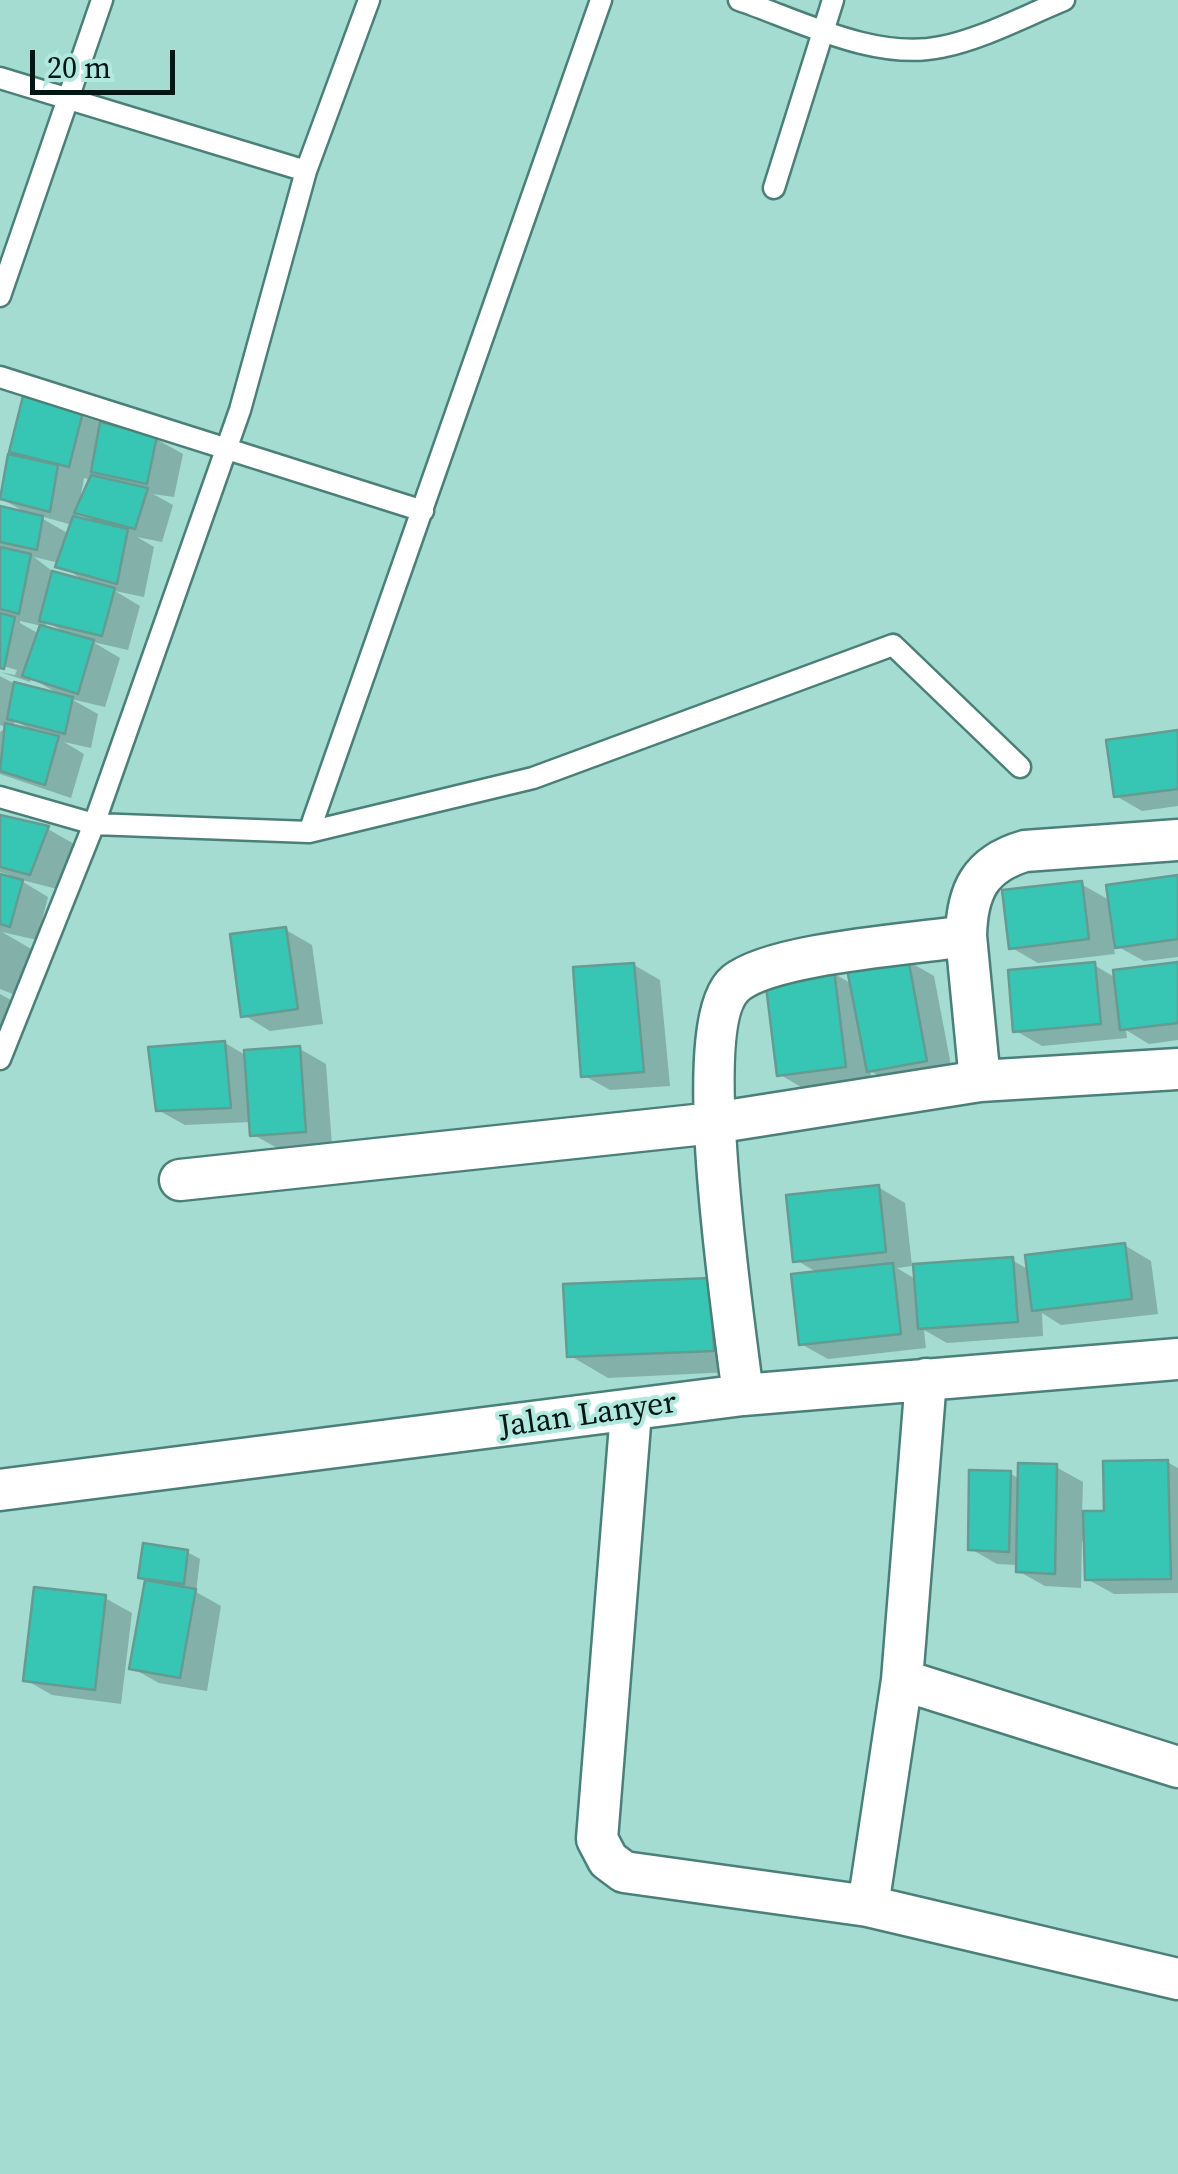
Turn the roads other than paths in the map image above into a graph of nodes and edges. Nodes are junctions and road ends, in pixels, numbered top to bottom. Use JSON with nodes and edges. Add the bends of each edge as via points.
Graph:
{"nodes":[{"id":1,"x":102,"y":0,"type":"edge"},
{"id":2,"x":369,"y":0,"type":"edge"},
{"id":3,"x":601,"y":0,"type":"edge"},
{"id":4,"x":740,"y":0,"type":"edge"},
{"id":5,"x":833,"y":0,"type":"edge"},
{"id":6,"x":1064,"y":0,"type":"edge"},
{"id":7,"x":824,"y":28,"type":"junction"},
{"id":8,"x":0,"y":78,"type":"edge"},
{"id":9,"x":67,"y":97,"type":"junction"},
{"id":10,"x":306,"y":171,"type":"junction"},
{"id":11,"x":774,"y":188,"type":"dead end"},
{"id":12,"x":0,"y":296,"type":"edge"},
{"id":13,"x":0,"y":377,"type":"edge"},
{"id":14,"x":224,"y":448,"type":"junction"},
{"id":15,"x":423,"y":511,"type":"junction"},
{"id":16,"x":1020,"y":766,"type":"dead end"},
{"id":17,"x":0,"y":797,"type":"edge"},
{"id":18,"x":94,"y":824,"type":"junction"},
{"id":19,"x":309,"y":832,"type":"junction"},
{"id":20,"x":1178,"y":840,"type":"edge"},
{"id":21,"x":966,"y":936,"type":"junction"},
{"id":22,"x":0,"y":1059,"type":"edge"},
{"id":23,"x":1178,"y":1069,"type":"edge"},
{"id":24,"x":980,"y":1081,"type":"junction"},
{"id":25,"x":714,"y":1123,"type":"junction"},
{"id":26,"x":180,"y":1180,"type":"dead end"},
{"id":27,"x":1178,"y":1359,"type":"edge"},
{"id":28,"x":926,"y":1380,"type":"junction"},
{"id":29,"x":743,"y":1395,"type":"junction"},
{"id":30,"x":631,"y":1412,"type":"junction"},
{"id":31,"x":0,"y":1490,"type":"edge"},
{"id":32,"x":902,"y":1680,"type":"junction"},
{"id":33,"x":1178,"y":1767,"type":"edge"},
{"id":34,"x":868,"y":1906,"type":"junction"},
{"id":35,"x":1178,"y":1979,"type":"edge"}],
"edges":[{"from":1,"to":9,"type":"lane"},
{"from":2,"to":10,"type":"lane"},
{"from":3,"to":15,"type":"lane"},
{"from":4,"to":7,"type":"lane"},
{"from":5,"to":7,"type":"lane"},
{"from":6,"to":7,"type":"lane","via":[[942,47],[908,51]]},
{"from":7,"to":11,"type":"lane"},
{"from":8,"to":9,"type":"lane"},
{"from":9,"to":10,"type":"lane"},
{"from":9,"to":12,"type":"lane"},
{"from":10,"to":14,"type":"lane"},
{"from":13,"to":14,"type":"lane"},
{"from":14,"to":15,"type":"lane"},
{"from":14,"to":18,"type":"lane"},
{"from":15,"to":19,"type":"lane"},
{"from":16,"to":19,"type":"lane","via":[[893,645],[532,778]]},
{"from":17,"to":18,"type":"lane"},
{"from":18,"to":19,"type":"lane"},
{"from":18,"to":22,"type":"lane"},
{"from":20,"to":21,"type":"street","via":[[1005,856],[977,878]]},
{"from":21,"to":24,"type":"street"},
{"from":21,"to":25,"type":"street","via":[[766,966],[735,984],[721,1002],[714,1034]]},
{"from":23,"to":24,"type":"street"},
{"from":24,"to":25,"type":"street"},
{"from":25,"to":26,"type":"street"},
{"from":25,"to":29,"type":"street"},
{"from":27,"to":28,"type":"street","name":"Jalan Lanyer"},
{"from":28,"to":29,"type":"street","name":"Jalan Lanyer"},
{"from":28,"to":32,"type":"street"},
{"from":29,"to":30,"type":"street","name":"Jalan Lanyer"},
{"from":30,"to":31,"type":"street","name":"Jalan Lanyer"},
{"from":30,"to":34,"type":"street","via":[[597,1838],[608,1860],[624,1872]]},
{"from":32,"to":33,"type":"street"},
{"from":32,"to":34,"type":"street"},
{"from":34,"to":35,"type":"street"}]}
